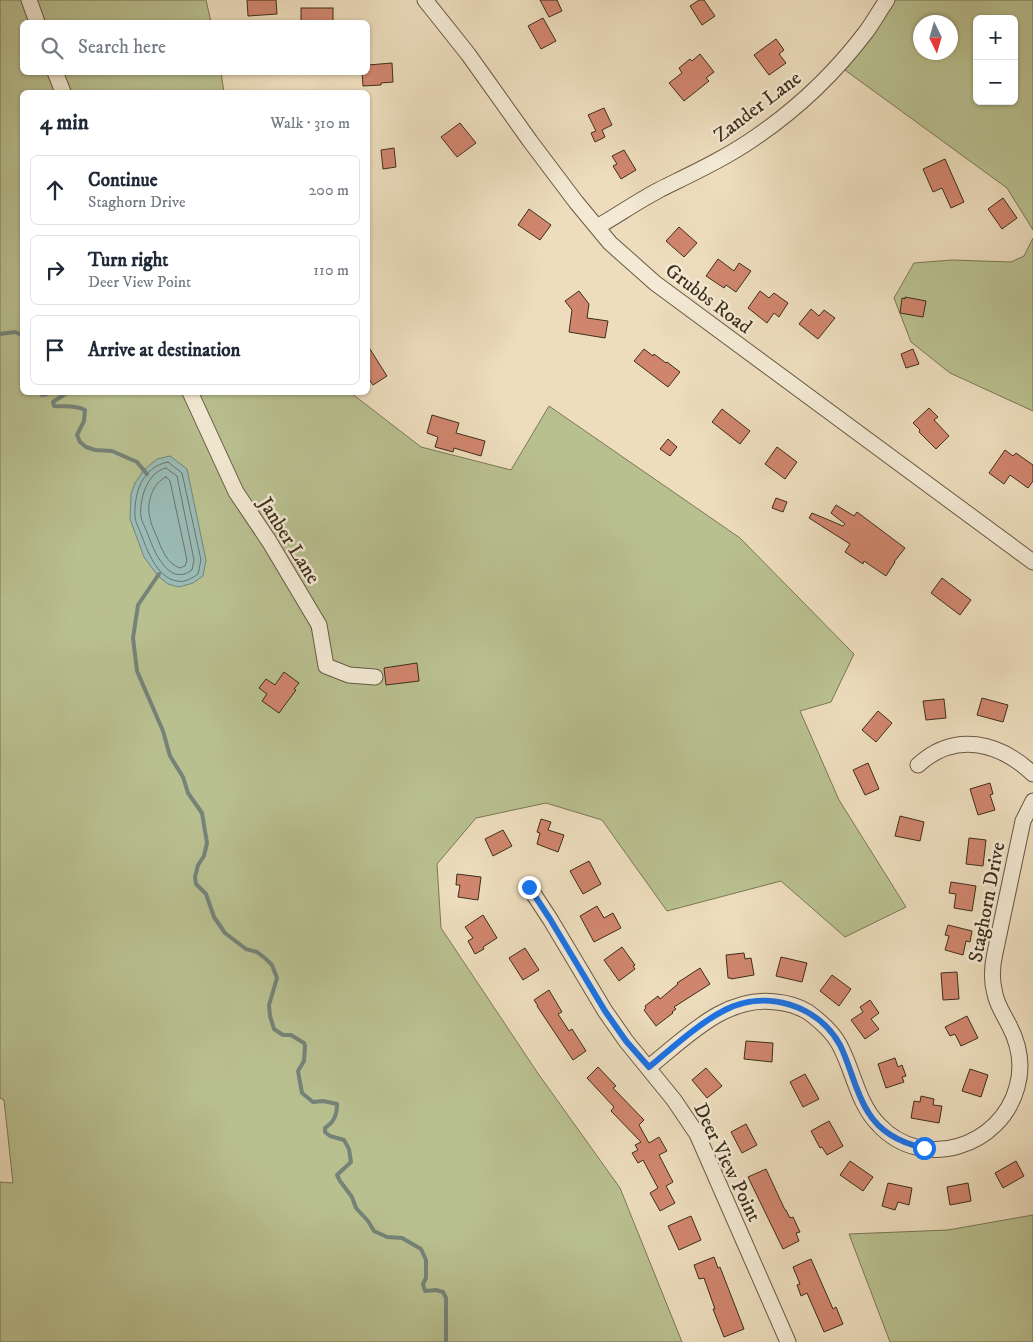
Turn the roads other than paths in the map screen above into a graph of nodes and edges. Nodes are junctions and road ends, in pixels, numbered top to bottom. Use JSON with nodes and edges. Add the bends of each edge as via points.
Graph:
{"nodes":[{"id":1,"x":29,"y":0,"type":"edge"},
{"id":2,"x":426,"y":0,"type":"edge"},
{"id":3,"x":888,"y":0,"type":"edge"},
{"id":4,"x":36,"y":20,"type":"edge"},
{"id":5,"x":56,"y":75,"type":"edge"},
{"id":6,"x":62,"y":90,"type":"edge"},
{"id":7,"x":597,"y":227,"type":"junction"},
{"id":8,"x":191,"y":395,"type":"edge"},
{"id":9,"x":1033,"y":562,"type":"edge"},
{"id":10,"x":375,"y":677,"type":"dead end"},
{"id":11,"x":918,"y":765,"type":"dead end"},
{"id":12,"x":1033,"y":774,"type":"edge"},
{"id":13,"x":1033,"y":801,"type":"edge"},
{"id":14,"x":529,"y":887,"type":"dead end"},
{"id":15,"x":649,"y":1067,"type":"junction"},
{"id":16,"x":788,"y":1342,"type":"edge"}],
"edges":[{"from":1,"to":4,"type":"street"},
{"from":2,"to":7,"type":"street","name":"Grubbs Road"},
{"from":3,"to":7,"type":"street","name":"Zander Lane","via":[[838,65],[787,114],[722,158]]},
{"from":5,"to":6,"type":"street"},
{"from":7,"to":9,"type":"street","name":"Grubbs Road","via":[[610,244],[655,283]]},
{"from":8,"to":10,"type":"street","name":"Janber Lane","via":[[236,492],[319,625],[326,666],[349,675]]},
{"from":11,"to":12,"type":"street","via":[[942,749],[975,745],[1004,752]]},
{"from":13,"to":15,"type":"street","name":"Staghorn Drive","via":[[1020,835],[992,972],[995,996],[1016,1043],[1018,1081],[1006,1111],[983,1136],[958,1147],[932,1149],[905,1143],[888,1133],[868,1112],[836,1039],[814,1016],[788,1004],[762,1000],[726,1009]]},
{"from":14,"to":15,"type":"street","name":"Deer View Point","via":[[605,1011]]},
{"from":15,"to":16,"type":"street","name":"Deer View Point","via":[[700,1140]]}]}
